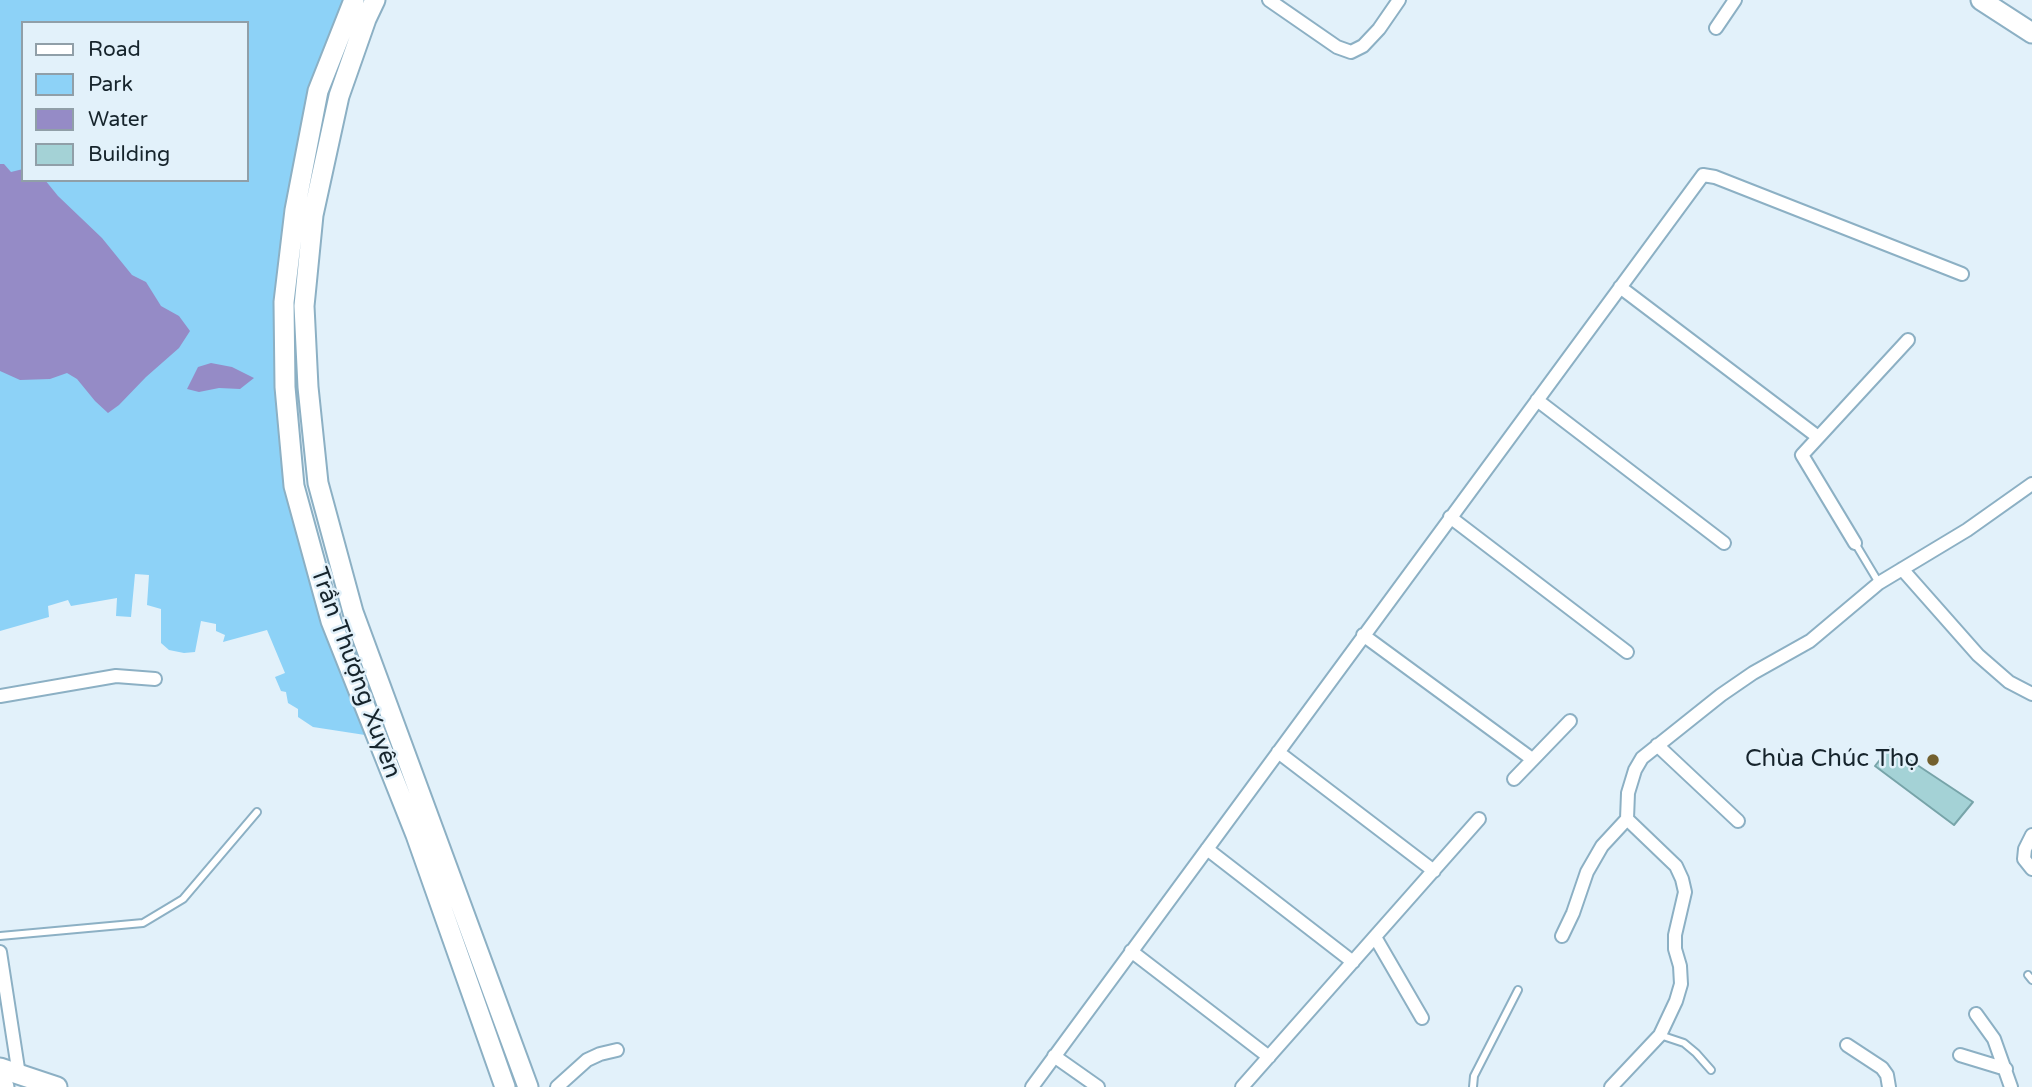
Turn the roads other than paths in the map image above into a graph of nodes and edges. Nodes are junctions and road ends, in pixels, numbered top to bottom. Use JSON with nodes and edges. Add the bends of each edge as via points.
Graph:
{"nodes":[{"id":1,"x":354,"y":0,"type":"edge"},
{"id":2,"x":375,"y":0,"type":"edge"},
{"id":3,"x":1269,"y":0,"type":"edge"},
{"id":4,"x":1399,"y":0,"type":"edge"},
{"id":5,"x":1735,"y":0,"type":"edge"},
{"id":6,"x":1981,"y":0,"type":"edge"},
{"id":7,"x":1716,"y":28,"type":"dead end"},
{"id":8,"x":2032,"y":33,"type":"edge"},
{"id":9,"x":1962,"y":274,"type":"dead end"},
{"id":10,"x":1620,"y":287,"type":"junction"},
{"id":11,"x":1908,"y":340,"type":"dead end"},
{"id":12,"x":1537,"y":400,"type":"junction"},
{"id":13,"x":1818,"y":437,"type":"junction"},
{"id":14,"x":2032,"y":484,"type":"edge"},
{"id":15,"x":1450,"y":517,"type":"junction"},
{"id":16,"x":1724,"y":543,"type":"dead end"},
{"id":17,"x":1855,"y":543,"type":"joint"},
{"id":18,"x":1902,"y":569,"type":"junction"},
{"id":19,"x":1879,"y":583,"type":"junction"},
{"id":20,"x":1363,"y":635,"type":"junction"},
{"id":21,"x":1627,"y":652,"type":"dead end"},
{"id":22,"x":155,"y":679,"type":"dead end"},
{"id":23,"x":2032,"y":694,"type":"edge"},
{"id":24,"x":0,"y":696,"type":"edge"},
{"id":25,"x":1570,"y":721,"type":"dead end"},
{"id":26,"x":1657,"y":745,"type":"junction"},
{"id":27,"x":1278,"y":752,"type":"junction"},
{"id":28,"x":1532,"y":759,"type":"junction"},
{"id":29,"x":1514,"y":779,"type":"dead end"},
{"id":30,"x":257,"y":811,"type":"dead end"},
{"id":31,"x":1479,"y":819,"type":"dead end"},
{"id":32,"x":1627,"y":819,"type":"junction"},
{"id":33,"x":1738,"y":821,"type":"dead end"},
{"id":34,"x":2032,"y":835,"type":"edge"},
{"id":35,"x":1207,"y":849,"type":"junction"},
{"id":36,"x":2032,"y":869,"type":"edge"},
{"id":37,"x":1434,"y":871,"type":"junction"},
{"id":38,"x":0,"y":936,"type":"edge"},
{"id":39,"x":1562,"y":936,"type":"dead end"},
{"id":40,"x":1375,"y":937,"type":"junction"},
{"id":41,"x":1131,"y":951,"type":"junction"},
{"id":42,"x":0,"y":952,"type":"edge"},
{"id":43,"x":1353,"y":962,"type":"junction"},
{"id":44,"x":1518,"y":990,"type":"dead end"},
{"id":45,"x":1976,"y":1014,"type":"dead end"},
{"id":46,"x":1422,"y":1018,"type":"dead end"},
{"id":47,"x":1660,"y":1035,"type":"junction"},
{"id":48,"x":1847,"y":1045,"type":"dead end"},
{"id":49,"x":617,"y":1050,"type":"dead end"},
{"id":50,"x":1960,"y":1055,"type":"dead end"},
{"id":51,"x":1054,"y":1056,"type":"junction"},
{"id":52,"x":1269,"y":1057,"type":"junction"},
{"id":53,"x":0,"y":1068,"type":"edge"},
{"id":54,"x":2006,"y":1069,"type":"junction"},
{"id":55,"x":1711,"y":1070,"type":"dead end"},
{"id":56,"x":26,"y":1080,"type":"edge"},
{"id":57,"x":57,"y":1087,"type":"edge"},
{"id":58,"x":505,"y":1087,"type":"edge"},
{"id":59,"x":528,"y":1087,"type":"edge"},
{"id":60,"x":557,"y":1087,"type":"edge"},
{"id":61,"x":1032,"y":1087,"type":"edge"},
{"id":62,"x":1098,"y":1087,"type":"edge"},
{"id":63,"x":1242,"y":1087,"type":"edge"},
{"id":64,"x":1473,"y":1087,"type":"edge"},
{"id":65,"x":1611,"y":1087,"type":"edge"},
{"id":66,"x":1889,"y":1087,"type":"edge"},
{"id":67,"x":2011,"y":1087,"type":"edge"}],
"edges":[{"from":1,"to":58,"type":"main road","name":"Trần Thượng Xuyên","via":[[318,91],[295,210],[284,302],[285,387],[294,486],[331,621],[416,835]]},
{"from":2,"to":59,"type":"main road","name":"Trần Thượng Xuyên","via":[[339,96],[313,215],[304,306],[318,483],[353,612]]},
{"from":3,"to":4,"type":"street","via":[[1351,52],[1379,29]]},
{"from":5,"to":7,"type":"street"},
{"from":6,"to":8,"type":"main road"},
{"from":9,"to":10,"type":"street","via":[[1703,176]]},
{"from":10,"to":12,"type":"street"},
{"from":10,"to":13,"type":"street"},
{"from":11,"to":13,"type":"street"},
{"from":12,"to":15,"type":"street"},
{"from":12,"to":16,"type":"street"},
{"from":13,"to":17,"type":"street","via":[[1801,455]]},
{"from":14,"to":18,"type":"street"},
{"from":15,"to":20,"type":"street"},
{"from":15,"to":21,"type":"street"},
{"from":17,"to":19,"type":"lane"},
{"from":18,"to":19,"type":"street"},
{"from":18,"to":23,"type":"street","via":[[1978,655],[2009,682]]},
{"from":19,"to":26,"type":"street","via":[[1810,641],[1753,673]]},
{"from":20,"to":27,"type":"street"},
{"from":20,"to":28,"type":"street"},
{"from":22,"to":24,"type":"street","via":[[116,676]]},
{"from":25,"to":28,"type":"street"},
{"from":26,"to":32,"type":"street","via":[[1635,770]]},
{"from":26,"to":33,"type":"street"},
{"from":27,"to":35,"type":"street"},
{"from":27,"to":37,"type":"street"},
{"from":28,"to":29,"type":"street"},
{"from":30,"to":38,"type":"lane","via":[[183,899],[143,923]]},
{"from":31,"to":37,"type":"street"},
{"from":32,"to":39,"type":"street","via":[[1602,846],[1587,872]]},
{"from":32,"to":47,"type":"street","via":[[1675,866],[1685,892],[1675,935],[1681,984]]},
{"from":34,"to":36,"type":"street","via":[[2024,859]]},
{"from":35,"to":41,"type":"street"},
{"from":35,"to":43,"type":"street"},
{"from":37,"to":40,"type":"street"},
{"from":40,"to":43,"type":"street"},
{"from":40,"to":46,"type":"street"},
{"from":41,"to":51,"type":"street"},
{"from":41,"to":52,"type":"street"},
{"from":42,"to":56,"type":"street"},
{"from":43,"to":52,"type":"street"},
{"from":44,"to":64,"type":"lane","via":[[1474,1076]]},
{"from":45,"to":54,"type":"street","via":[[1994,1039]]},
{"from":47,"to":55,"type":"lane","via":[[1684,1042]]},
{"from":47,"to":65,"type":"street"},
{"from":48,"to":66,"type":"street","via":[[1882,1068]]},
{"from":49,"to":60,"type":"street","via":[[587,1060]]},
{"from":50,"to":54,"type":"street"},
{"from":51,"to":61,"type":"street"},
{"from":51,"to":62,"type":"street"},
{"from":52,"to":63,"type":"street"},
{"from":53,"to":56,"type":"main road"},
{"from":54,"to":67,"type":"street"},
{"from":56,"to":57,"type":"main road"}]}
